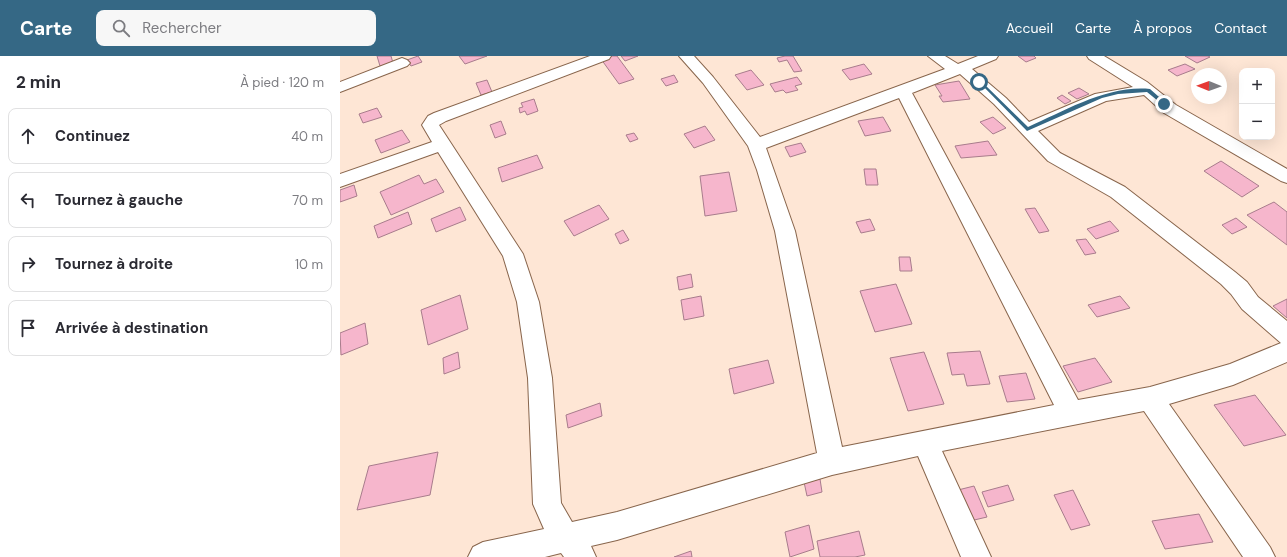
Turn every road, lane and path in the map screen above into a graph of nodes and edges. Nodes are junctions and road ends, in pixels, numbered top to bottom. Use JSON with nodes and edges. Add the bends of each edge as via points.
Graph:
{"nodes":[{"id":1,"x":604,"y":56,"type":"edge"},
{"id":2,"x":686,"y":56,"type":"edge"},
{"id":3,"x":935,"y":56,"type":"edge"},
{"id":4,"x":991,"y":56,"type":"edge"},
{"id":5,"x":1094,"y":56,"type":"edge"},
{"id":6,"x":402,"y":63,"type":"dead end"},
{"id":7,"x":959,"y":69,"type":"junction"},
{"id":8,"x":340,"y":87,"type":"edge"},
{"id":9,"x":1148,"y":90,"type":"junction"},
{"id":10,"x":903,"y":91,"type":"junction"},
{"id":11,"x":1027,"y":129,"type":"junction"},
{"id":12,"x":443,"y":144,"type":"junction"},
{"id":13,"x":756,"y":145,"type":"junction"},
{"id":14,"x":1287,"y":177,"type":"edge"},
{"id":15,"x":340,"y":181,"type":"edge"},
{"id":16,"x":1287,"y":335,"type":"edge"},
{"id":17,"x":1287,"y":351,"type":"edge"},
{"id":18,"x":1150,"y":398,"type":"junction"},
{"id":19,"x":1071,"y":413,"type":"junction"},
{"id":20,"x":925,"y":442,"type":"junction"},
{"id":21,"x":832,"y":462,"type":"junction"},
{"id":22,"x":574,"y":548,"type":"edge"},
{"id":23,"x":484,"y":557,"type":"edge"},
{"id":24,"x":976,"y":557,"type":"edge"},
{"id":25,"x":1260,"y":557,"type":"edge"}],
"edges":[{"from":1,"to":12,"type":"street","via":[[434,120],[430,125]]},
{"from":2,"to":13,"type":"street","via":[[708,80]]},
{"from":3,"to":7,"type":"street"},
{"from":4,"to":7,"type":"street"},
{"from":5,"to":9,"type":"street"},
{"from":6,"to":8,"type":"street"},
{"from":7,"to":10,"type":"street"},
{"from":7,"to":11,"type":"street"},
{"from":9,"to":11,"type":"street","via":[[1101,97]]},
{"from":9,"to":14,"type":"street","via":[[1170,109]]},
{"from":10,"to":13,"type":"street"},
{"from":10,"to":19,"type":"street"},
{"from":11,"to":16,"type":"street","via":[[1054,157],[1118,192],[1228,278]]},
{"from":12,"to":15,"type":"street"},
{"from":12,"to":22,"type":"street","via":[[513,254],[528,302],[540,378],[547,504],[552,517]]},
{"from":13,"to":21,"type":"street","via":[[785,231]]},
{"from":17,"to":18,"type":"street","via":[[1233,374]]},
{"from":18,"to":19,"type":"street"},
{"from":18,"to":25,"type":"street"},
{"from":19,"to":20,"type":"street"},
{"from":20,"to":21,"type":"street"},
{"from":20,"to":24,"type":"street"},
{"from":21,"to":22,"type":"street","via":[[617,526]]},
{"from":22,"to":23,"type":"street"}]}
